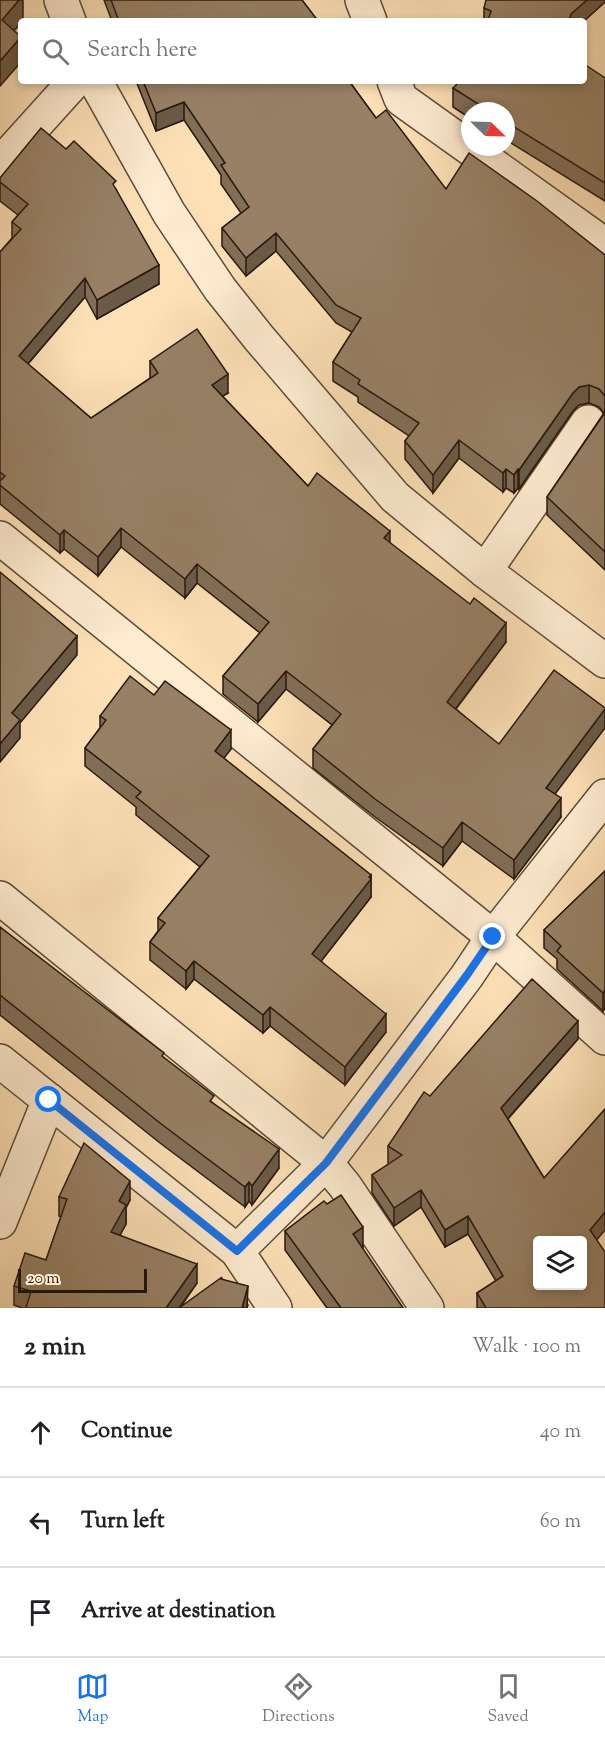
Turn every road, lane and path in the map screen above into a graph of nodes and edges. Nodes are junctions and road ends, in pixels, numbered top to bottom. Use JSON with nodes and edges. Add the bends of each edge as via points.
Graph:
{"nodes":[{"id":1,"x":61,"y":0,"type":"edge"},
{"id":2,"x":362,"y":0,"type":"edge"},
{"id":3,"x":68,"y":18,"type":"edge"},
{"id":4,"x":369,"y":18,"type":"edge"},
{"id":5,"x":72,"y":84,"type":"edge"},
{"id":6,"x":97,"y":84,"type":"edge"},
{"id":7,"x":395,"y":84,"type":"edge"},
{"id":8,"x":0,"y":164,"type":"edge"},
{"id":9,"x":605,"y":245,"type":"edge"},
{"id":10,"x":588,"y":422,"type":"dead end"},
{"id":11,"x":0,"y":538,"type":"edge"},
{"id":12,"x":485,"y":571,"type":"junction"},
{"id":13,"x":605,"y":661,"type":"edge"},
{"id":14,"x":605,"y":796,"type":"edge"},
{"id":15,"x":0,"y":898,"type":"edge"},
{"id":16,"x":493,"y":937,"type":"junction"},
{"id":17,"x":605,"y":1038,"type":"edge"},
{"id":18,"x":0,"y":1061,"type":"edge"},
{"id":19,"x":49,"y":1100,"type":"junction"},
{"id":20,"x":326,"y":1163,"type":"junction"},
{"id":21,"x":0,"y":1222,"type":"edge"},
{"id":22,"x":237,"y":1251,"type":"junction"},
{"id":23,"x":275,"y":1308,"type":"edge"},
{"id":24,"x":427,"y":1308,"type":"edge"}],
"edges":[{"from":1,"to":3,"type":"street"},
{"from":2,"to":4,"type":"street"},
{"from":5,"to":8,"type":"street"},
{"from":6,"to":12,"type":"street","via":[[169,213],[220,289],[259,338],[395,497]]},
{"from":7,"to":9,"type":"street","via":[[401,99]]},
{"from":10,"to":12,"type":"street"},
{"from":11,"to":16,"type":"street"},
{"from":12,"to":13,"type":"street"},
{"from":14,"to":16,"type":"street"},
{"from":15,"to":20,"type":"street"},
{"from":16,"to":17,"type":"street"},
{"from":16,"to":20,"type":"street"},
{"from":18,"to":19,"type":"street"},
{"from":19,"to":21,"type":"street"},
{"from":19,"to":22,"type":"street"},
{"from":20,"to":22,"type":"street"},
{"from":20,"to":24,"type":"street"},
{"from":22,"to":23,"type":"street"}]}
